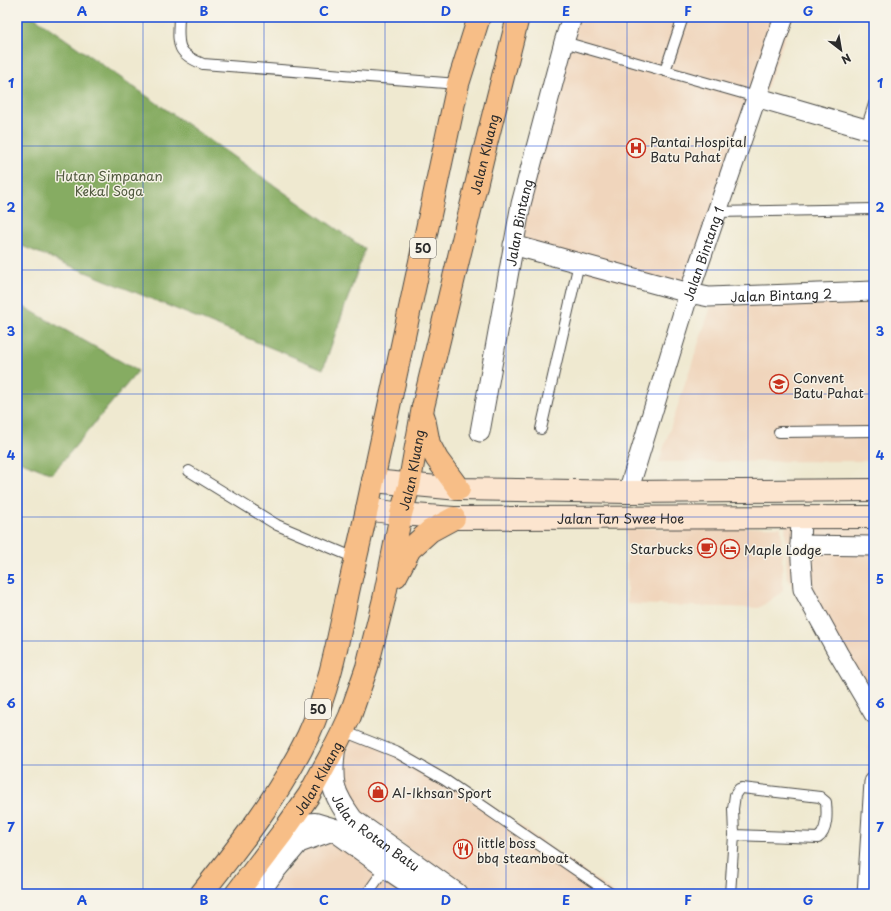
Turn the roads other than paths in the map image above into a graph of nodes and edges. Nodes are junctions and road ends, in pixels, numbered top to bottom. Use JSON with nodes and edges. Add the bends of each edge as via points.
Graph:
{"nodes":[{"id":1,"x":179,"y":17,"type":"edge"},
{"id":2,"x":479,"y":17,"type":"edge"},
{"id":3,"x":518,"y":17,"type":"edge"},
{"id":4,"x":572,"y":17,"type":"edge"},
{"id":5,"x":683,"y":17,"type":"edge"},
{"id":6,"x":784,"y":17,"type":"edge"},
{"id":7,"x":564,"y":42,"type":"junction"},
{"id":8,"x":665,"y":71,"type":"junction"},
{"id":9,"x":458,"y":84,"type":"junction"},
{"id":10,"x":756,"y":97,"type":"junction"},
{"id":11,"x":874,"y":104,"type":"edge"},
{"id":12,"x":870,"y":130,"type":"edge"},
{"id":13,"x":874,"y":209,"type":"edge"},
{"id":14,"x":717,"y":212,"type":"junction"},
{"id":15,"x":513,"y":245,"type":"junction"},
{"id":16,"x":578,"y":263,"type":"junction"},
{"id":17,"x":874,"y":291,"type":"edge"},
{"id":18,"x":689,"y":293,"type":"junction"},
{"id":19,"x":423,"y":407,"type":"junction"},
{"id":20,"x":541,"y":429,"type":"dead end"},
{"id":21,"x":874,"y":431,"type":"edge"},
{"id":22,"x":480,"y":432,"type":"dead end"},
{"id":23,"x":779,"y":432,"type":"dead end"},
{"id":24,"x":189,"y":471,"type":"dead end"},
{"id":25,"x":373,"y":481,"type":"junction"},
{"id":26,"x":409,"y":486,"type":"junction"},
{"id":27,"x":459,"y":489,"type":"junction"},
{"id":28,"x":874,"y":490,"type":"edge"},
{"id":29,"x":628,"y":492,"type":"junction"},
{"id":30,"x":367,"y":510,"type":"junction"},
{"id":31,"x":401,"y":514,"type":"junction"},
{"id":32,"x":801,"y":517,"type":"junction"},
{"id":33,"x":874,"y":517,"type":"edge"},
{"id":34,"x":454,"y":518,"type":"junction"},
{"id":35,"x":800,"y":545,"type":"junction"},
{"id":36,"x":874,"y":546,"type":"edge"},
{"id":37,"x":355,"y":558,"type":"junction"},
{"id":38,"x":384,"y":599,"type":"junction"},
{"id":39,"x":874,"y":714,"type":"edge"},
{"id":40,"x":338,"y":740,"type":"junction"},
{"id":41,"x":874,"y":782,"type":"edge"},
{"id":42,"x":335,"y":830,"type":"junction"},
{"id":43,"x":283,"y":832,"type":"junction"},
{"id":44,"x":734,"y":835,"type":"junction"},
{"id":45,"x":386,"y":867,"type":"junction"},
{"id":46,"x":201,"y":894,"type":"edge"},
{"id":47,"x":236,"y":894,"type":"edge"},
{"id":48,"x":259,"y":894,"type":"edge"},
{"id":49,"x":368,"y":894,"type":"edge"},
{"id":50,"x":426,"y":894,"type":"edge"},
{"id":51,"x":456,"y":894,"type":"edge"},
{"id":52,"x":611,"y":894,"type":"edge"},
{"id":53,"x":730,"y":894,"type":"edge"},
{"id":54,"x":867,"y":894,"type":"edge"}],
"edges":[{"from":1,"to":9,"type":"lane","via":[[178,42],[181,50],[192,60],[203,64]]},
{"from":2,"to":9,"type":"highway","name":"Jalan Kluang","number":"50"},
{"from":3,"to":19,"type":"highway","name":"Jalan Kluang","number":"50"},
{"from":4,"to":7,"type":"street","name":"Jalan Bintang"},
{"from":5,"to":8,"type":"lane"},
{"from":6,"to":10,"type":"street","name":"Jalan Bintang 1"},
{"from":7,"to":8,"type":"lane"},
{"from":7,"to":15,"type":"street","name":"Jalan Bintang","via":[[521,204]]},
{"from":8,"to":10,"type":"lane"},
{"from":9,"to":25,"type":"highway","name":"Jalan Kluang","number":"50"},
{"from":10,"to":12,"type":"street"},
{"from":10,"to":14,"type":"street","name":"Jalan Bintang 1"},
{"from":11,"to":12,"type":"lane"},
{"from":13,"to":14,"type":"lane"},
{"from":14,"to":18,"type":"street","name":"Jalan Bintang 1"},
{"from":15,"to":16,"type":"street","name":"Jalan Bintang 2"},
{"from":15,"to":22,"type":"street","name":"Jalan Bintang"},
{"from":16,"to":18,"type":"street","name":"Jalan Bintang 2"},
{"from":16,"to":20,"type":"lane"},
{"from":17,"to":18,"type":"street","name":"Jalan Bintang 2","via":[[709,297]]},
{"from":18,"to":29,"type":"street","name":"Jalan Bintang 1"},
{"from":19,"to":26,"type":"highway","name":"Jalan Kluang","number":"50"},
{"from":19,"to":27,"type":"highway","via":[[429,444]]},
{"from":21,"to":23,"type":"lane"},
{"from":24,"to":37,"type":"lane","via":[[278,525]]},
{"from":25,"to":26,"type":"main road","name":"Jalan Tan Swee Hoe"},
{"from":25,"to":30,"type":"highway","name":"Jalan Kluang","number":"50"},
{"from":26,"to":27,"type":"main road","name":"Jalan Tan Swee Hoe"},
{"from":26,"to":31,"type":"highway","name":"Jalan Kluang","number":"50"},
{"from":27,"to":29,"type":"main road","name":"Jalan Tan Swee Hoe"},
{"from":28,"to":29,"type":"main road","name":"Jalan Tan Swee Hoe"},
{"from":30,"to":31,"type":"main road","name":"Jalan Tan Swee Hoe"},
{"from":30,"to":37,"type":"highway","name":"Jalan Kluang","number":"50"},
{"from":31,"to":34,"type":"main road","name":"Jalan Tan Swee Hoe"},
{"from":31,"to":38,"type":"highway","name":"Jalan Kluang","number":"50"},
{"from":32,"to":33,"type":"main road","name":"Jalan Tan Swee Hoe"},
{"from":32,"to":34,"type":"main road","name":"Jalan Tan Swee Hoe"},
{"from":32,"to":35,"type":"street"},
{"from":34,"to":38,"type":"highway","via":[[430,531],[410,549]]},
{"from":35,"to":36,"type":"street"},
{"from":35,"to":39,"type":"street","via":[[803,589]]},
{"from":37,"to":46,"type":"highway","name":"Jalan Kluang","number":"50","via":[[334,658],[308,734],[288,774],[267,807]]},
{"from":38,"to":40,"type":"highway","name":"Jalan Kluang","number":"50","via":[[367,667],[350,716]]},
{"from":40,"to":43,"type":"highway","name":"Jalan Kluang","number":"50","via":[[309,795]]},
{"from":40,"to":51,"type":"street","name":"Jalan Rotan Batu","via":[[332,771],[335,792],[352,820]]},
{"from":40,"to":52,"type":"lane","via":[[396,752],[445,780]]},
{"from":41,"to":54,"type":"street"},
{"from":42,"to":43,"type":"street","name":"Jalan Rotan Batu","via":[[315,824]]},
{"from":42,"to":45,"type":"street","name":"Jalan Rotan Batu"},
{"from":42,"to":48,"type":"street","via":[[299,843]]},
{"from":43,"to":47,"type":"highway","name":"Jalan Kluang","number":"50"},
{"from":44,"to":44,"type":"lane","via":[[735,795],[742,788],[820,797],[826,802],[823,835],[818,838]]},
{"from":44,"to":53,"type":"lane"},
{"from":45,"to":49,"type":"lane"},
{"from":45,"to":50,"type":"street","name":"Jalan Rotan Batu"}]}
